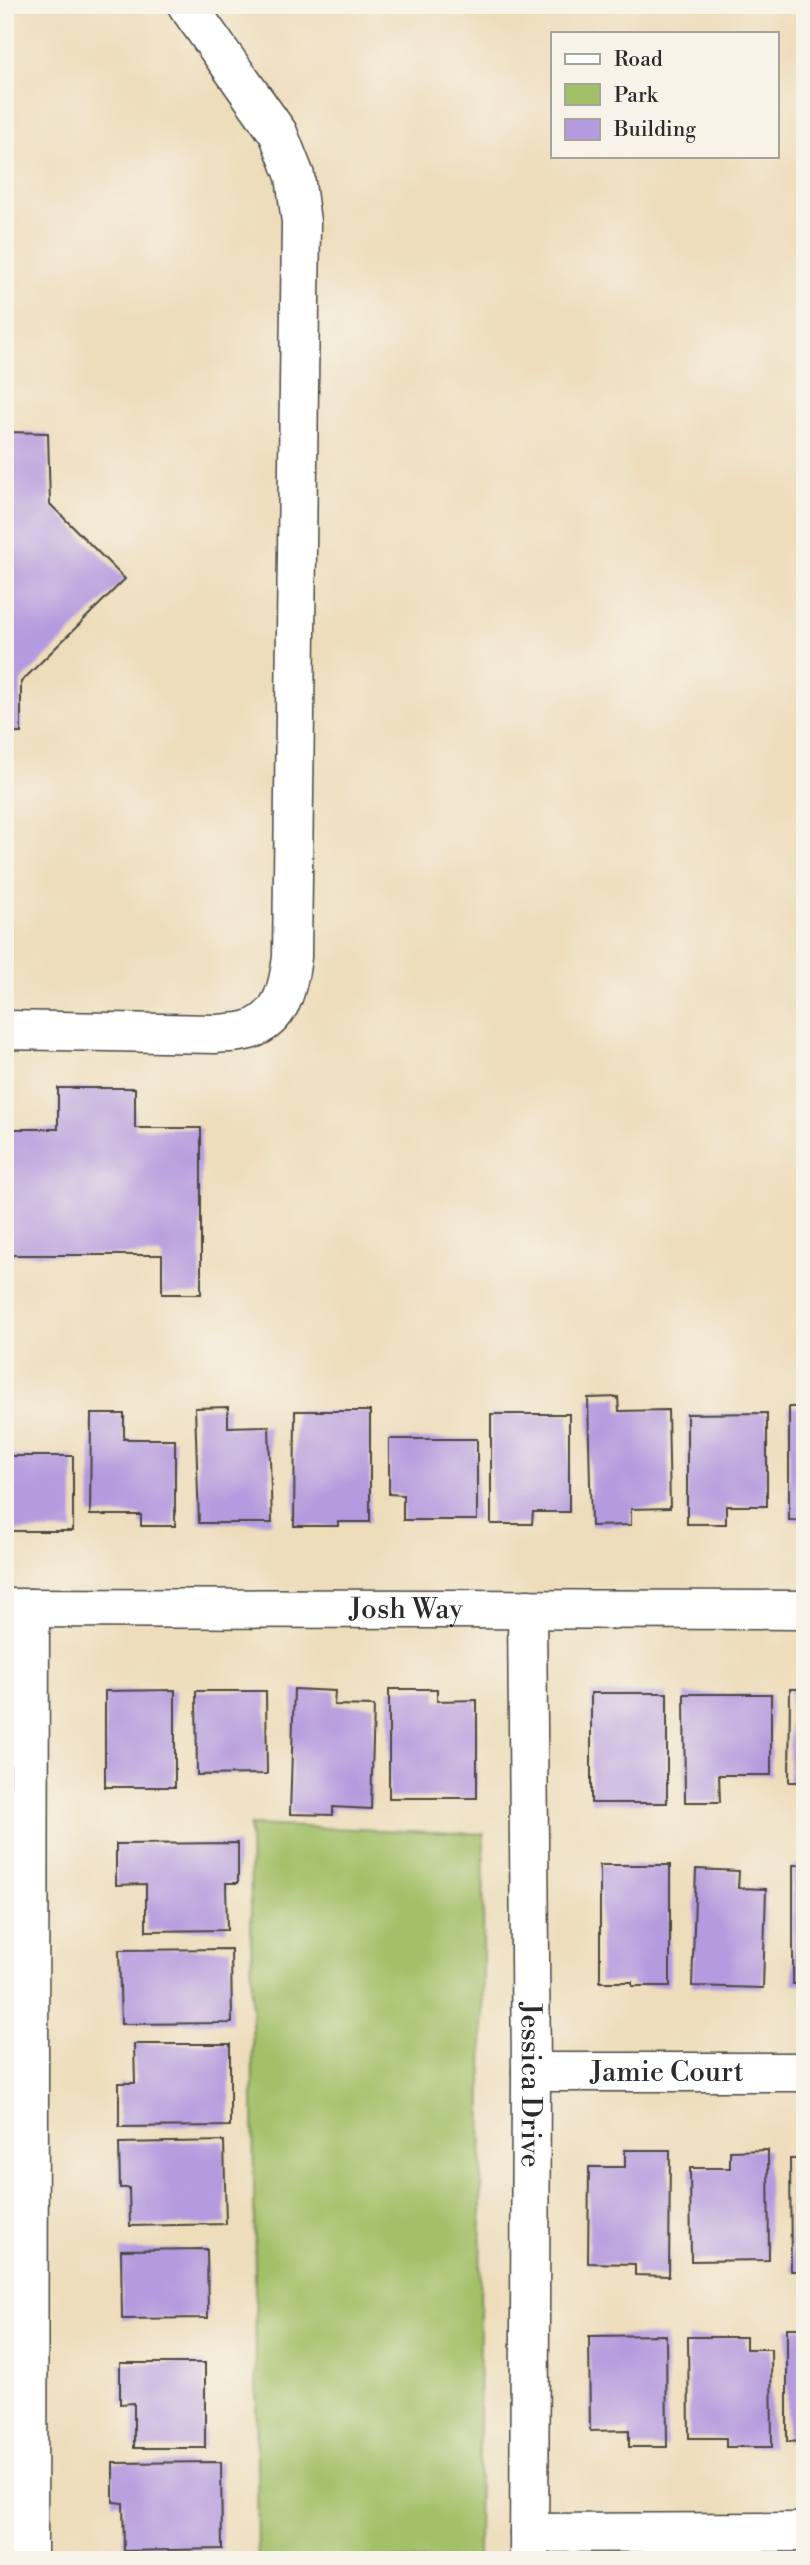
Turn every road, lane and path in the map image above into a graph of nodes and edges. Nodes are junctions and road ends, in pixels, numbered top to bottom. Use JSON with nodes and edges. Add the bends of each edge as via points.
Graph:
{"nodes":[{"id":1,"x":187,"y":5,"type":"edge"},
{"id":2,"x":5,"y":1030,"type":"edge"},
{"id":3,"x":18,"y":1608,"type":"edge"},
{"id":4,"x":527,"y":1609,"type":"junction"},
{"id":5,"x":805,"y":1610,"type":"edge"},
{"id":6,"x":16,"y":2069,"type":"edge"},
{"id":7,"x":805,"y":2071,"type":"edge"},
{"id":8,"x":531,"y":2072,"type":"junction"},
{"id":9,"x":805,"y":2532,"type":"edge"},
{"id":10,"x":20,"y":2546,"type":"edge"},
{"id":11,"x":529,"y":2546,"type":"edge"}],
"edges":[{"from":1,"to":2,"type":"street","via":[[278,133],[295,176],[301,222],[292,943],[287,990],[273,1017],[248,1030],[215,1034]]},
{"from":3,"to":4,"type":"street","name":"Josh Way"},
{"from":3,"to":6,"type":"street"},
{"from":4,"to":5,"type":"street","name":"Josh Way"},
{"from":4,"to":8,"type":"street","name":"Jessica Drive"},
{"from":6,"to":10,"type":"street"},
{"from":7,"to":8,"type":"street","name":"Jamie Court"},
{"from":8,"to":11,"type":"street","name":"Jessica Drive"},
{"from":9,"to":11,"type":"street"}]}
